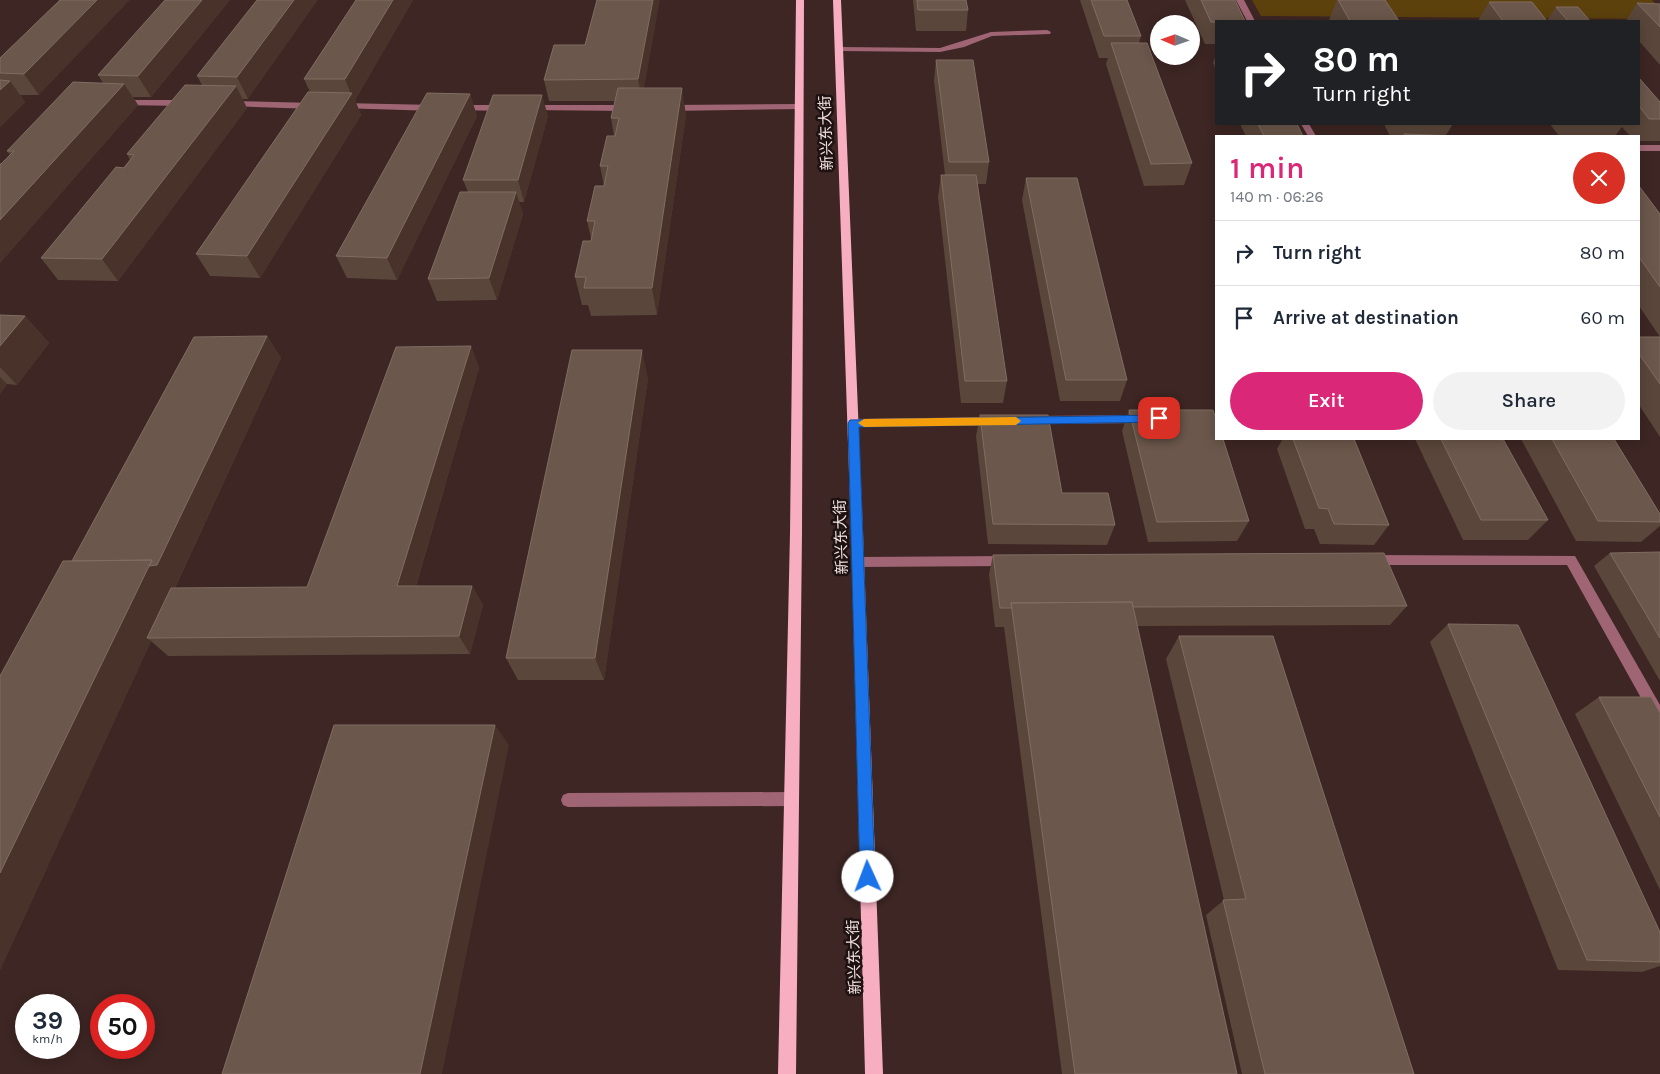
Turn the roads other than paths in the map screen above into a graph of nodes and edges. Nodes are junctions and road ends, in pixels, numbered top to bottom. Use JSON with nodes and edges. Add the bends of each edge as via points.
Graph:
{"nodes":[{"id":1,"x":800,"y":0,"type":"edge"},
{"id":2,"x":837,"y":0,"type":"edge"},
{"id":3,"x":1240,"y":0,"type":"edge"},
{"id":4,"x":1250,"y":20,"type":"edge"},
{"id":5,"x":1047,"y":32,"type":"dead end"},
{"id":6,"x":839,"y":49,"type":"junction"},
{"id":7,"x":109,"y":102,"type":"edge"},
{"id":8,"x":198,"y":104,"type":"edge"},
{"id":9,"x":218,"y":104,"type":"edge"},
{"id":10,"x":326,"y":106,"type":"edge"},
{"id":11,"x":336,"y":106,"type":"edge"},
{"id":12,"x":445,"y":108,"type":"edge"},
{"id":13,"x":455,"y":108,"type":"edge"},
{"id":14,"x":514,"y":108,"type":"edge"},
{"id":15,"x":524,"y":108,"type":"edge"},
{"id":16,"x":642,"y":108,"type":"edge"},
{"id":17,"x":662,"y":108,"type":"edge"},
{"id":18,"x":799,"y":108,"type":"junction"},
{"id":19,"x":1640,"y":148,"type":"edge"},
{"id":20,"x":1660,"y":148,"type":"edge"},
{"id":21,"x":1157,"y":418,"type":"edge"},
{"id":22,"x":853,"y":423,"type":"junction"},
{"id":23,"x":1353,"y":560,"type":"edge"},
{"id":24,"x":1016,"y":561,"type":"edge"},
{"id":25,"x":858,"y":562,"type":"junction"},
{"id":26,"x":1660,"y":718,"type":"edge"},
{"id":27,"x":791,"y":799,"type":"junction"},
{"id":28,"x":568,"y":800,"type":"dead end"},
{"id":29,"x":787,"y":1074,"type":"edge"},
{"id":30,"x":874,"y":1074,"type":"edge"}],
"edges":[{"from":1,"to":18,"type":"main road","name":"新兴东大街"},
{"from":2,"to":6,"type":"main road","name":"新兴东大街"},
{"from":3,"to":4,"type":"street"},
{"from":5,"to":6,"type":"street","via":[[991,34],[940,50]]},
{"from":6,"to":22,"type":"main road","name":"新兴东大街"},
{"from":7,"to":8,"type":"street"},
{"from":9,"to":10,"type":"street"},
{"from":11,"to":12,"type":"street"},
{"from":13,"to":14,"type":"street"},
{"from":15,"to":16,"type":"street"},
{"from":17,"to":18,"type":"street"},
{"from":18,"to":27,"type":"main road","name":"新兴东大街"},
{"from":19,"to":20,"type":"street"},
{"from":21,"to":22,"type":"street"},
{"from":22,"to":25,"type":"main road","name":"新兴东大街"},
{"from":23,"to":26,"type":"street","via":[[1571,560]]},
{"from":24,"to":25,"type":"street"},
{"from":25,"to":30,"type":"main road","name":"新兴东大街"},
{"from":27,"to":28,"type":"street"},
{"from":27,"to":29,"type":"main road","name":"新兴东大街"}]}
